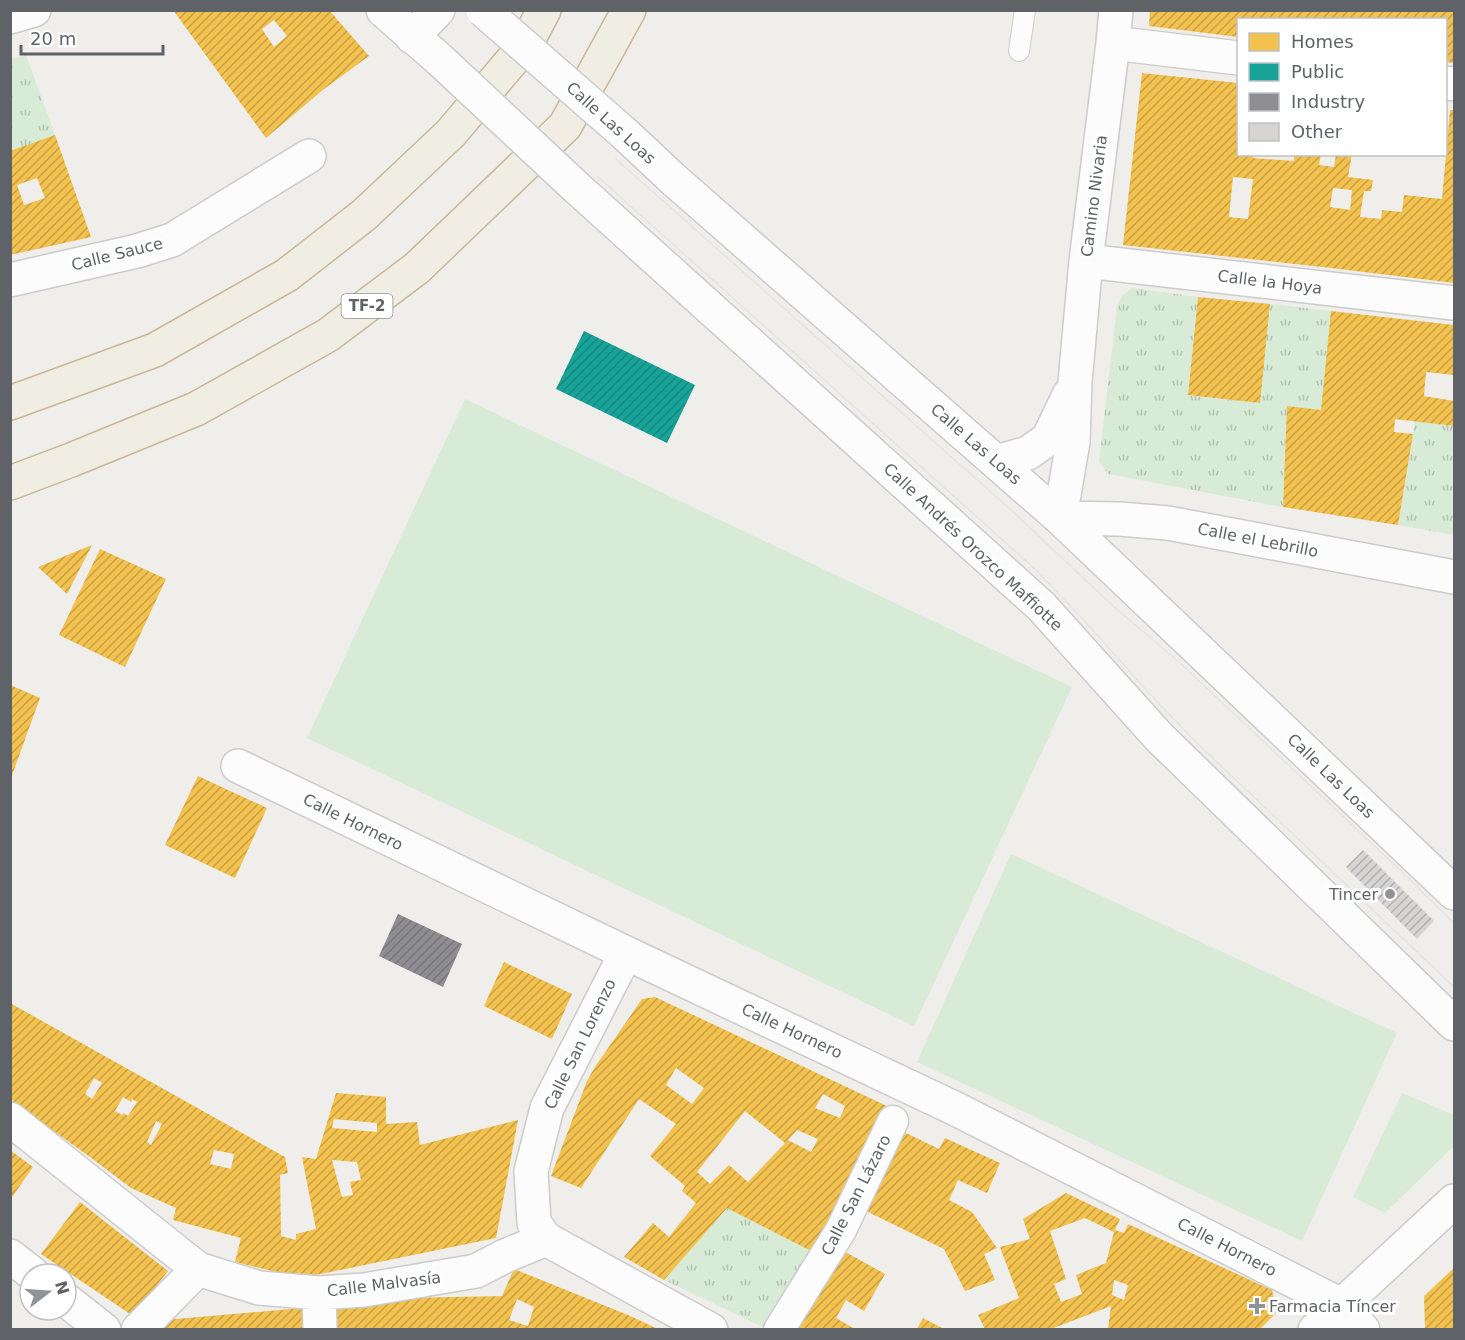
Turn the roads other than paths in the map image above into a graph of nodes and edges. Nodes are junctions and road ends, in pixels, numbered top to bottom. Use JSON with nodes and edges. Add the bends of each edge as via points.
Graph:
{"nodes":[{"id":1,"x":34,"y":10,"type":"edge"},
{"id":2,"x":383,"y":10,"type":"edge"},
{"id":3,"x":438,"y":10,"type":"edge"},
{"id":4,"x":483,"y":10,"type":"edge"},
{"id":5,"x":544,"y":10,"type":"edge"},
{"id":6,"x":629,"y":10,"type":"edge"},
{"id":7,"x":1025,"y":10,"type":"edge"},
{"id":8,"x":1116,"y":10,"type":"edge"},
{"id":9,"x":10,"y":17,"type":"edge"},
{"id":10,"x":412,"y":37,"type":"junction"},
{"id":11,"x":1113,"y":43,"type":"junction"},
{"id":12,"x":1019,"y":51,"type":"dead end"},
{"id":13,"x":1237,"y":58,"type":"edge"},
{"id":14,"x":309,"y":156,"type":"dead end"},
{"id":15,"x":1086,"y":261,"type":"junction"},
{"id":16,"x":10,"y":280,"type":"edge"},
{"id":17,"x":1455,"y":303,"type":"edge"},
{"id":18,"x":1075,"y":382,"type":"junction"},
{"id":19,"x":10,"y":403,"type":"edge"},
{"id":20,"x":996,"y":462,"type":"junction"},
{"id":21,"x":10,"y":483,"type":"edge"},
{"id":22,"x":1060,"y":518,"type":"junction"},
{"id":23,"x":1455,"y":577,"type":"edge"},
{"id":24,"x":238,"y":766,"type":"dead end"},
{"id":25,"x":1455,"y":893,"type":"edge"},
{"id":26,"x":626,"y":953,"type":"junction"},
{"id":27,"x":1455,"y":1024,"type":"edge"},
{"id":28,"x":10,"y":1119,"type":"edge"},
{"id":29,"x":893,"y":1121,"type":"dead end"},
{"id":30,"x":1455,"y":1201,"type":"edge"},
{"id":31,"x":546,"y":1239,"type":"junction"},
{"id":32,"x":198,"y":1269,"type":"junction"},
{"id":33,"x":318,"y":1293,"type":"junction"},
{"id":34,"x":1341,"y":1305,"type":"junction"},
{"id":35,"x":78,"y":1309,"type":"edge"},
{"id":36,"x":104,"y":1329,"type":"edge"},
{"id":37,"x":138,"y":1329,"type":"edge"},
{"id":38,"x":320,"y":1329,"type":"edge"},
{"id":39,"x":711,"y":1329,"type":"edge"},
{"id":40,"x":779,"y":1329,"type":"edge"},
{"id":41,"x":1315,"y":1329,"type":"edge"},
{"id":42,"x":1362,"y":1329,"type":"edge"}],
"edges":[{"from":1,"to":9,"type":"street"},
{"from":2,"to":10,"type":"street"},
{"from":3,"to":10,"type":"street"},
{"from":4,"to":20,"type":"street","name":"Calle Las Loas","bridge":true},
{"from":5,"to":19,"type":"highway","via":[[526,44],[451,133],[364,215],[287,275],[155,350]]},
{"from":6,"to":21,"type":"highway","number":"TF-2","via":[[566,126],[417,268],[328,335],[196,409]]},
{"from":7,"to":12,"type":"lane"},
{"from":8,"to":11,"type":"street","name":"Camino Nivaria"},
{"from":10,"to":27,"type":"street","name":"Calle Andrés Orozco Maffiotte","bridge":true,"via":[[1041,606],[1159,737]]},
{"from":11,"to":13,"type":"street"},
{"from":11,"to":15,"type":"street","name":"Camino Nivaria"},
{"from":14,"to":16,"type":"street","name":"Calle Sauce","via":[[172,240]]},
{"from":15,"to":17,"type":"street","name":"Calle la Hoya"},
{"from":15,"to":18,"type":"street","name":"Camino Nivaria"},
{"from":18,"to":20,"type":"street","name":"Camino Nivaria","via":[[1048,439],[1028,453]]},
{"from":18,"to":22,"type":"street","name":"Camino Nivaria","via":[[1073,442]]},
{"from":20,"to":22,"type":"street","name":"Calle Las Loas"},
{"from":22,"to":23,"type":"street","name":"Calle el Lebrillo","via":[[1168,523]]},
{"from":22,"to":25,"type":"street","name":"Calle Las Loas"},
{"from":24,"to":26,"type":"street","name":"Calle Hornero"},
{"from":26,"to":31,"type":"street","name":"Calle San Lorenzo","via":[[547,1108],[531,1171],[534,1223]]},
{"from":26,"to":34,"type":"street","name":"Calle Hornero","via":[[956,1108]]},
{"from":28,"to":32,"type":"street","name":"Calle Malvasía"},
{"from":29,"to":40,"type":"street","name":"Calle San Lázaro","via":[[841,1230]]},
{"from":30,"to":34,"type":"street"},
{"from":31,"to":33,"type":"street","name":"Calle Malvasía","via":[[476,1271],[364,1290]]},
{"from":31,"to":39,"type":"street"},
{"from":32,"to":33,"type":"street","name":"Calle Malvasía","via":[[260,1288]]},
{"from":32,"to":37,"type":"street"},
{"from":33,"to":38,"type":"street"},
{"from":34,"to":41,"type":"street"},
{"from":34,"to":42,"type":"street"},
{"from":35,"to":36,"type":"street"}]}
